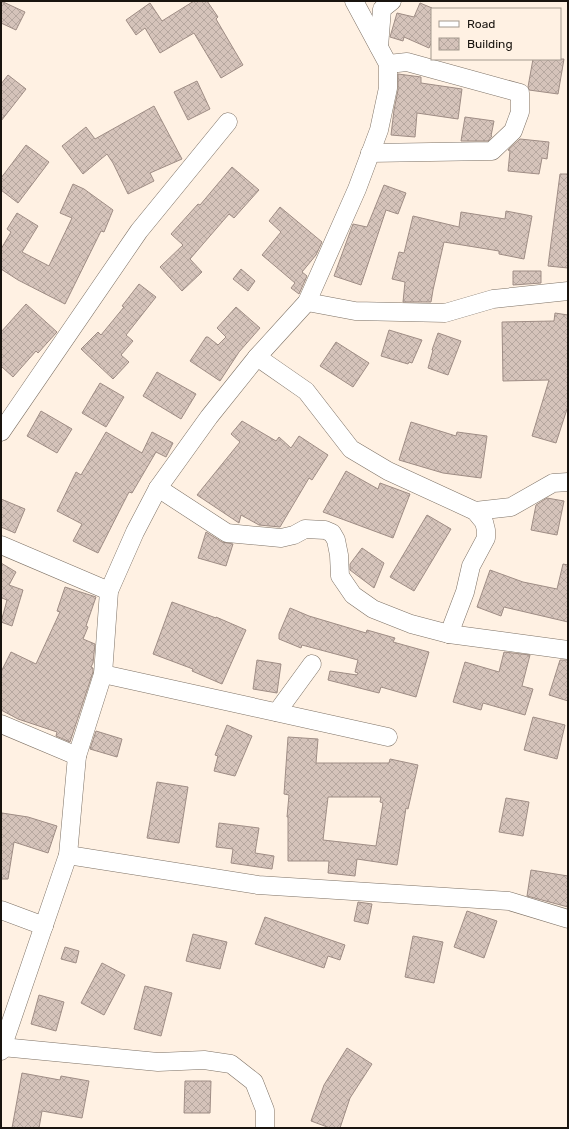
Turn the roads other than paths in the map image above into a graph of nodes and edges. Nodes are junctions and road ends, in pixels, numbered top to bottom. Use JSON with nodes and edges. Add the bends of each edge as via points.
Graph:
{"nodes":[{"id":1,"x":355,"y":1,"type":"edge"},
{"id":2,"x":387,"y":5,"type":"edge"},
{"id":3,"x":379,"y":47,"type":"junction"},
{"id":4,"x":388,"y":64,"type":"junction"},
{"id":5,"x":228,"y":122,"type":"dead end"},
{"id":6,"x":370,"y":152,"type":"junction"},
{"id":7,"x":568,"y":291,"type":"edge"},
{"id":8,"x":307,"y":302,"type":"junction"},
{"id":9,"x":257,"y":357,"type":"junction"},
{"id":10,"x":1,"y":432,"type":"edge"},
{"id":11,"x":568,"y":482,"type":"edge"},
{"id":12,"x":158,"y":488,"type":"junction"},
{"id":13,"x":475,"y":510,"type":"junction"},
{"id":14,"x":1,"y":545,"type":"edge"},
{"id":15,"x":109,"y":591,"type":"junction"},
{"id":16,"x":450,"y":634,"type":"junction"},
{"id":17,"x":568,"y":650,"type":"edge"},
{"id":18,"x":312,"y":664,"type":"dead end"},
{"id":19,"x":103,"y":674,"type":"junction"},
{"id":20,"x":277,"y":712,"type":"junction"},
{"id":21,"x":1,"y":724,"type":"edge"},
{"id":22,"x":388,"y":737,"type":"dead end"},
{"id":23,"x":77,"y":756,"type":"junction"},
{"id":24,"x":68,"y":855,"type":"junction"},
{"id":25,"x":1,"y":910,"type":"edge"},
{"id":26,"x":568,"y":919,"type":"edge"},
{"id":27,"x":44,"y":926,"type":"junction"},
{"id":28,"x":2,"y":1049,"type":"edge"},
{"id":29,"x":265,"y":1128,"type":"edge"}],
"edges":[{"from":1,"to":2,"type":"street"},
{"from":1,"to":3,"type":"street"},
{"from":2,"to":3,"type":"street"},
{"from":3,"to":4,"type":"street"},
{"from":4,"to":6,"type":"street","via":[[388,88],[379,130]]},
{"from":4,"to":6,"type":"street","via":[[407,62],[520,93],[520,112],[513,132],[492,151]]},
{"from":5,"to":10,"type":"street","via":[[139,231]]},
{"from":6,"to":8,"type":"street","via":[[357,189]]},
{"from":7,"to":8,"type":"street","via":[[493,299],[445,313],[355,311]]},
{"from":8,"to":9,"type":"street"},
{"from":9,"to":12,"type":"street","via":[[209,417]]},
{"from":9,"to":13,"type":"street","via":[[306,391],[351,449],[388,471]]},
{"from":11,"to":13,"type":"street","via":[[553,483],[511,507]]},
{"from":12,"to":15,"type":"street"},
{"from":12,"to":16,"type":"street","via":[[227,532],[281,538],[305,529],[332,533],[339,555],[340,576],[353,595],[373,610],[411,624]]},
{"from":13,"to":16,"type":"street","via":[[484,522],[486,538],[471,566]]},
{"from":14,"to":15,"type":"street"},
{"from":15,"to":19,"type":"street"},
{"from":16,"to":17,"type":"street"},
{"from":18,"to":20,"type":"street"},
{"from":19,"to":20,"type":"street"},
{"from":19,"to":23,"type":"street"},
{"from":20,"to":22,"type":"street"},
{"from":21,"to":23,"type":"street"},
{"from":23,"to":24,"type":"street"},
{"from":24,"to":26,"type":"street","via":[[258,885],[509,901]]},
{"from":24,"to":27,"type":"street"},
{"from":25,"to":27,"type":"street"},
{"from":27,"to":28,"type":"street"},
{"from":28,"to":29,"type":"street","via":[[158,1062],[204,1060],[231,1064],[254,1082],[265,1110]]}]}
